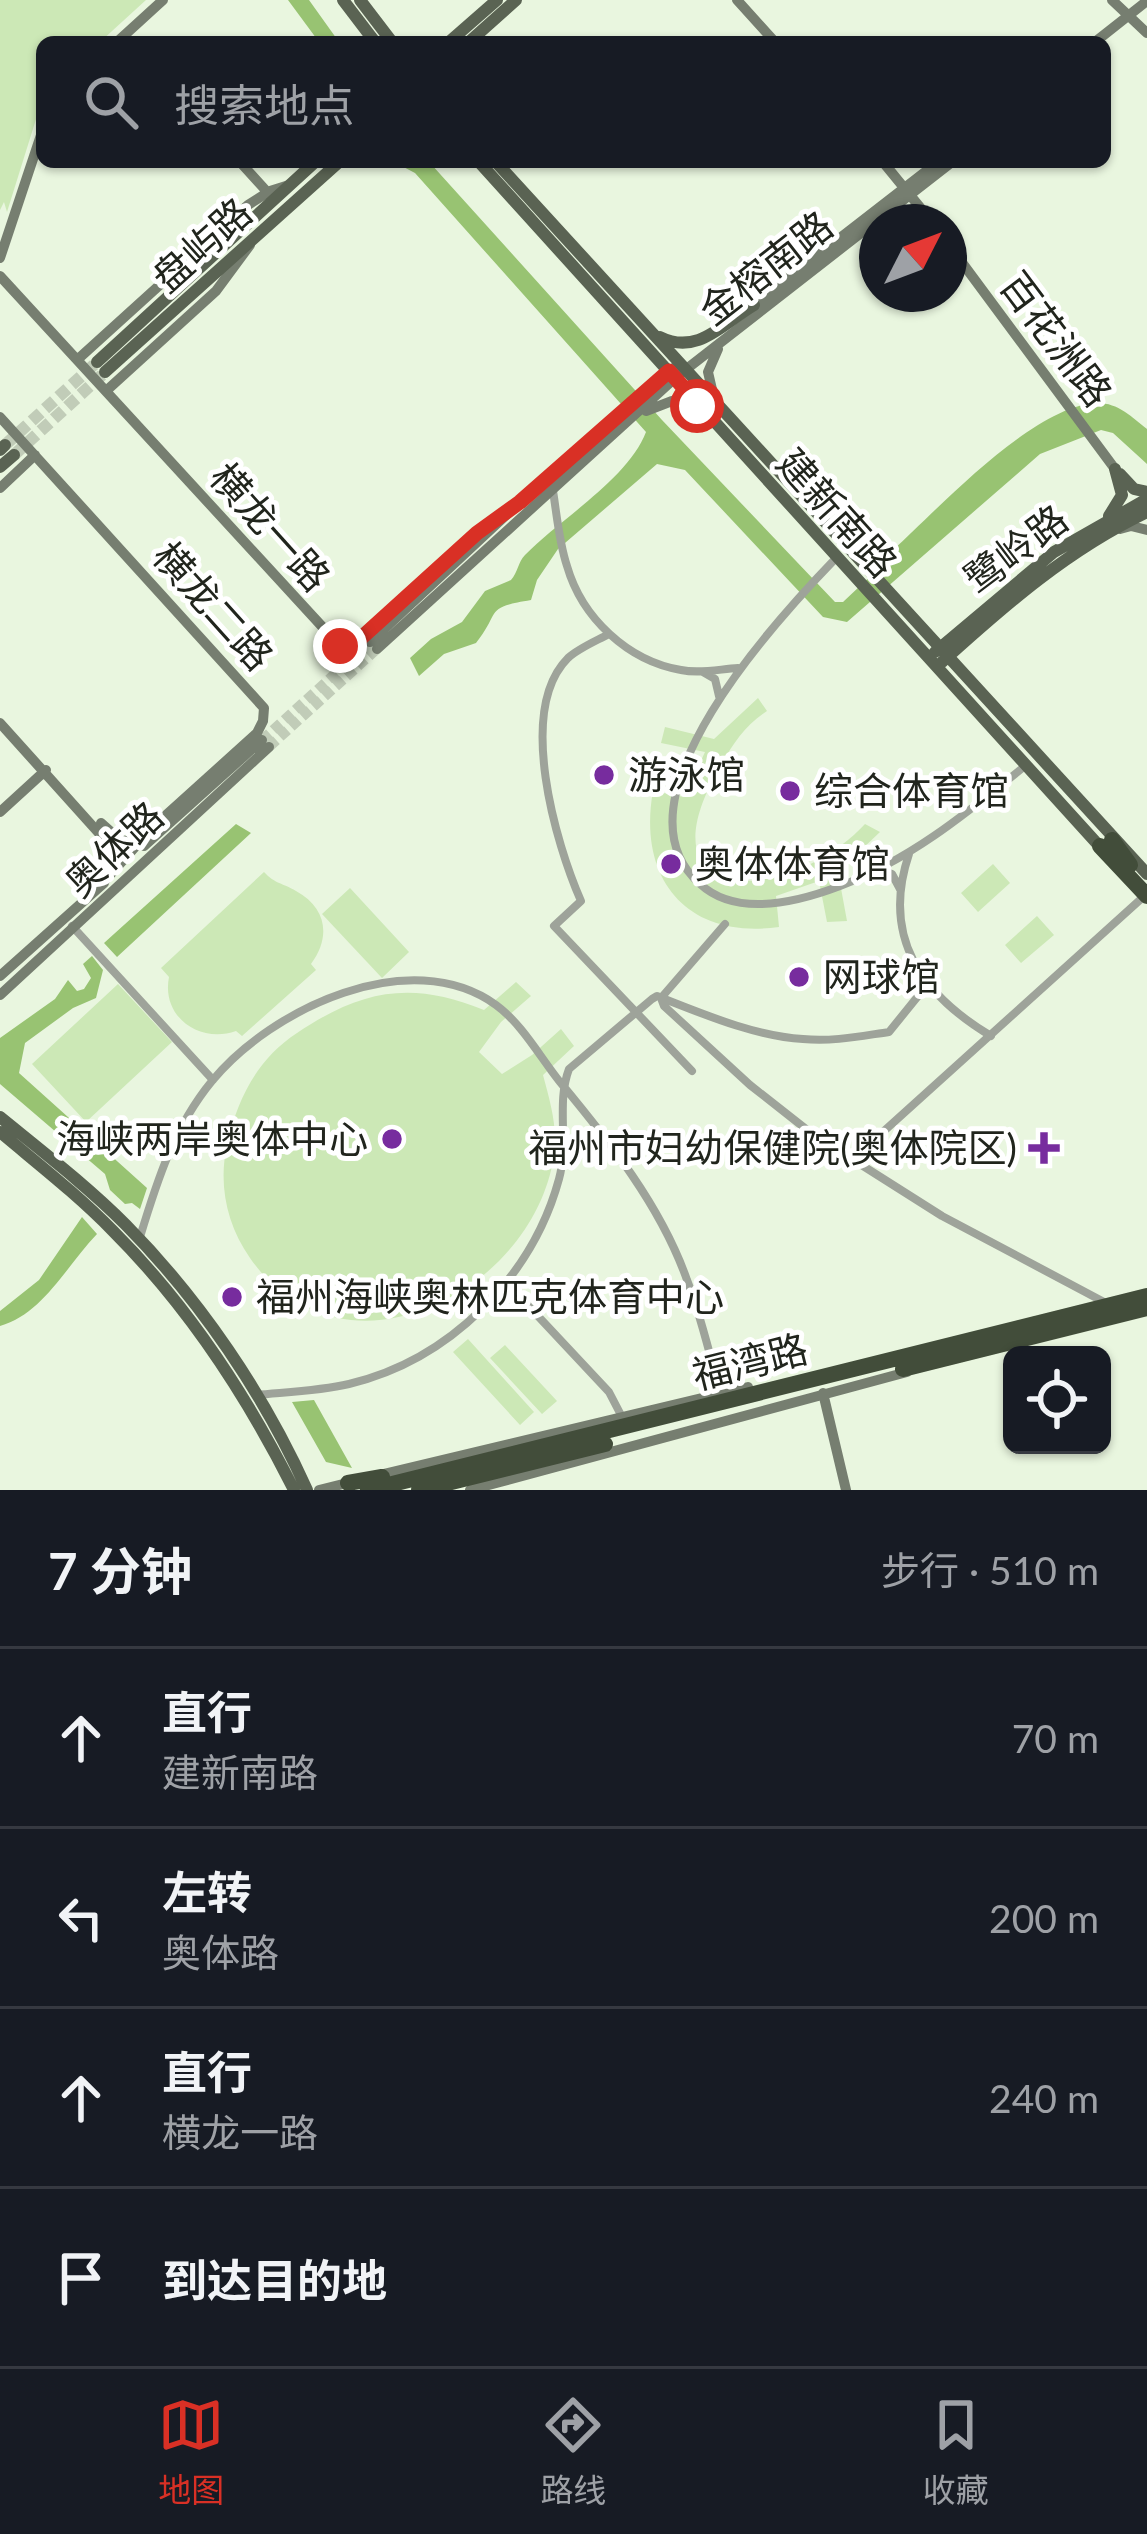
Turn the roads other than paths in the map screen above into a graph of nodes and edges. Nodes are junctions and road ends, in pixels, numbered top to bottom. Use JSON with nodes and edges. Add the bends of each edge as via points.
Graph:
{"nodes":[{"id":1,"x":163,"y":0,"type":"edge"},
{"id":2,"x":497,"y":0,"type":"edge"},
{"id":3,"x":516,"y":0,"type":"edge"},
{"id":4,"x":739,"y":0,"type":"edge"},
{"id":5,"x":1112,"y":0,"type":"edge"},
{"id":6,"x":350,"y":2,"type":"edge"},
{"id":7,"x":1147,"y":6,"type":"edge"},
{"id":8,"x":1131,"y":18,"type":"junction"},
{"id":9,"x":1147,"y":33,"type":"edge"},
{"id":10,"x":127,"y":36,"type":"edge"},
{"id":11,"x":369,"y":36,"type":"edge"},
{"id":12,"x":386,"y":36,"type":"edge"},
{"id":13,"x":456,"y":36,"type":"edge"},
{"id":14,"x":476,"y":36,"type":"edge"},
{"id":15,"x":770,"y":36,"type":"edge"},
{"id":16,"x":1104,"y":36,"type":"edge"},
{"id":17,"x":1111,"y":37,"type":"edge"},
{"id":18,"x":36,"y":150,"type":"edge"},
{"id":19,"x":245,"y":168,"type":"edge"},
{"id":20,"x":308,"y":168,"type":"edge"},
{"id":21,"x":332,"y":168,"type":"edge"},
{"id":22,"x":484,"y":168,"type":"edge"},
{"id":23,"x":501,"y":168,"type":"edge"},
{"id":24,"x":888,"y":168,"type":"edge"},
{"id":25,"x":932,"y":168,"type":"edge"},
{"id":26,"x":943,"y":168,"type":"edge"},
{"id":27,"x":908,"y":190,"type":"junction"},
{"id":28,"x":271,"y":196,"type":"junction"},
{"id":29,"x":918,"y":204,"type":"edge"},
{"id":30,"x":252,"y":242,"type":"junction"},
{"id":31,"x":0,"y":258,"type":"edge"},
{"id":32,"x":967,"y":269,"type":"edge"},
{"id":33,"x":0,"y":275,"type":"edge"},
{"id":34,"x":754,"y":305,"type":"junction"},
{"id":35,"x":647,"y":328,"type":"junction"},
{"id":36,"x":725,"y":338,"type":"junction"},
{"id":37,"x":77,"y":360,"type":"junction"},
{"id":38,"x":677,"y":371,"type":"junction"},
{"id":39,"x":106,"y":392,"type":"junction"},
{"id":40,"x":705,"y":412,"type":"junction"},
{"id":41,"x":2,"y":424,"type":"edge"},
{"id":42,"x":734,"y":425,"type":"junction"},
{"id":43,"x":606,"y":443,"type":"junction"},
{"id":44,"x":6,"y":450,"type":"tunnel mouth"},
{"id":45,"x":35,"y":455,"type":"junction"},
{"id":46,"x":0,"y":467,"type":"edge"},
{"id":47,"x":1115,"y":469,"type":"junction"},
{"id":48,"x":0,"y":488,"type":"edge"},
{"id":49,"x":553,"y":491,"type":"junction"},
{"id":50,"x":1147,"y":495,"type":"edge"},
{"id":51,"x":520,"y":502,"type":"junction"},
{"id":52,"x":1147,"y":512,"type":"edge"},
{"id":53,"x":1106,"y":520,"type":"junction"},
{"id":54,"x":1147,"y":530,"type":"edge"},
{"id":55,"x":1090,"y":542,"type":"junction"},
{"id":56,"x":837,"y":557,"type":"junction"},
{"id":57,"x":866,"y":579,"type":"junction"},
{"id":58,"x":608,"y":634,"type":"junction"},
{"id":59,"x":938,"y":658,"type":"junction"},
{"id":60,"x":738,"y":668,"type":"junction"},
{"id":61,"x":701,"y":671,"type":"junction"},
{"id":62,"x":719,"y":697,"type":"junction"},
{"id":63,"x":0,"y":712,"type":"edge"},
{"id":64,"x":0,"y":723,"type":"edge"},
{"id":65,"x":1027,"y":765,"type":"junction"},
{"id":66,"x":47,"y":770,"type":"junction"},
{"id":67,"x":0,"y":812,"type":"edge"},
{"id":68,"x":145,"y":842,"type":"junction"},
{"id":69,"x":1106,"y":843,"type":"junction"},
{"id":70,"x":909,"y":851,"type":"junction"},
{"id":71,"x":878,"y":869,"type":"junction"},
{"id":72,"x":1147,"y":874,"type":"edge"},
{"id":73,"x":100,"y":886,"type":"junction"},
{"id":74,"x":900,"y":890,"type":"junction"},
{"id":75,"x":1145,"y":896,"type":"edge"},
{"id":76,"x":69,"y":923,"type":"junction"},
{"id":77,"x":724,"y":924,"type":"dead end"},
{"id":78,"x":0,"y":976,"type":"edge"},
{"id":79,"x":927,"y":985,"type":"junction"},
{"id":80,"x":0,"y":995,"type":"edge"},
{"id":81,"x":661,"y":998,"type":"junction"},
{"id":82,"x":634,"y":1013,"type":"junction"},
{"id":83,"x":991,"y":1036,"type":"junction"},
{"id":84,"x":692,"y":1071,"type":"dead end"},
{"id":85,"x":213,"y":1080,"type":"junction"},
{"id":86,"x":563,"y":1085,"type":"junction"},
{"id":87,"x":0,"y":1117,"type":"edge"},
{"id":88,"x":0,"y":1132,"type":"edge"},
{"id":89,"x":854,"y":1159,"type":"junction"},
{"id":90,"x":139,"y":1239,"type":"junction"},
{"id":91,"x":507,"y":1283,"type":"junction"},
{"id":92,"x":1147,"y":1293,"type":"edge"},
{"id":93,"x":1104,"y":1302,"type":"junction"},
{"id":94,"x":1147,"y":1310,"type":"edge"},
{"id":95,"x":720,"y":1393,"type":"junction"},
{"id":96,"x":823,"y":1394,"type":"junction"},
{"id":97,"x":256,"y":1395,"type":"junction"},
{"id":98,"x":622,"y":1417,"type":"junction"},
{"id":99,"x":572,"y":1441,"type":"junction"},
{"id":100,"x":347,"y":1483,"type":"junction"},
{"id":101,"x":294,"y":1490,"type":"edge"},
{"id":102,"x":307,"y":1490,"type":"edge"},
{"id":103,"x":319,"y":1490,"type":"edge"},
{"id":104,"x":368,"y":1490,"type":"edge"},
{"id":105,"x":419,"y":1490,"type":"edge"},
{"id":106,"x":470,"y":1490,"type":"edge"},
{"id":107,"x":847,"y":1490,"type":"edge"}],
"edges":[{"from":1,"to":10,"type":"main road"},
{"from":2,"to":13,"type":"main road"},
{"from":3,"to":14,"type":"main road"},
{"from":4,"to":15,"type":"main road"},
{"from":5,"to":8,"type":"main road"},
{"from":6,"to":11,"type":"main road"},
{"from":6,"to":12,"type":"main road"},
{"from":7,"to":8,"type":"main road"},
{"from":8,"to":9,"type":"main road"},
{"from":8,"to":16,"type":"main road"},
{"from":8,"to":17,"type":"main road"},
{"from":18,"to":31,"type":"main road"},
{"from":19,"to":28,"type":"main road"},
{"from":20,"to":28,"type":"main road","name":"盘屿路"},
{"from":21,"to":30,"type":"main road","name":"盘屿路"},
{"from":22,"to":38,"type":"main road","name":"建新南路"},
{"from":23,"to":35,"type":"main road","name":"建新南路"},
{"from":24,"to":27,"type":"main road"},
{"from":25,"to":27,"type":"main road","name":"金榕南路"},
{"from":26,"to":27,"type":"main road","name":"金榕南路"},
{"from":27,"to":29,"type":"main road"},
{"from":27,"to":34,"type":"main road","name":"金榕南路"},
{"from":27,"to":36,"type":"main road","name":"金榕南路"},
{"from":28,"to":30,"type":"main road","name":"盘屿路","via":[[101,367]]},
{"from":28,"to":37,"type":"main road","via":[[243,209]]},
{"from":30,"to":39,"type":"main road","via":[[216,291]]},
{"from":32,"to":47,"type":"main road","name":"百花洲路"},
{"from":33,"to":37,"type":"main road","name":"横龙一路"},
{"from":34,"to":35,"type":"main road","via":[[695,343],[673,343]]},
{"from":34,"to":38,"type":"main road","name":"金榕南路"},
{"from":35,"to":38,"type":"main road","name":"建新南路"},
{"from":36,"to":38,"type":"main road","name":"金榕南路"},
{"from":36,"to":42,"type":"main road","via":[[708,380]]},
{"from":37,"to":39,"type":"main road","name":"横龙一路"},
{"from":38,"to":40,"type":"main road","name":"建新南路"},
{"from":38,"to":42,"type":"main road","name":"建新南路"},
{"from":38,"to":43,"type":"main road"},
{"from":38,"to":51,"type":"main road"},
{"from":39,"to":51,"type":"main road","name":"横龙一路","via":[[340,646],[357,642]]},
{"from":40,"to":43,"type":"main road","via":[[660,403]]},
{"from":40,"to":56,"type":"main road","name":"建新南路"},
{"from":41,"to":45,"type":"main road","name":"横龙二路"},
{"from":42,"to":57,"type":"main road","name":"建新南路"},
{"from":43,"to":49,"type":"main road"},
{"from":44,"to":46,"type":"main road"},
{"from":45,"to":48,"type":"main road"},
{"from":45,"to":68,"type":"main road","name":"横龙二路","via":[[264,708],[257,733]]},
{"from":47,"to":50,"type":"main road"},
{"from":47,"to":53,"type":"main road","via":[[1122,495]]},
{"from":49,"to":51,"type":"main road","via":[[374,645]]},
{"from":49,"to":58,"type":"street","via":[[578,595]]},
{"from":50,"to":53,"type":"main road","name":"鹭岭路"},
{"from":52,"to":55,"type":"main road","name":"鹭岭路"},
{"from":53,"to":59,"type":"main road","name":"鹭岭路","via":[[1035,566]]},
{"from":54,"to":55,"type":"main road","via":[[1127,526]]},
{"from":55,"to":59,"type":"main road","name":"鹭岭路"},
{"from":56,"to":57,"type":"main road","name":"建新南路"},
{"from":56,"to":60,"type":"street"},
{"from":57,"to":59,"type":"main road","name":"建新南路"},
{"from":58,"to":61,"type":"street","via":[[651,661]]},
{"from":58,"to":82,"type":"street","via":[[567,659],[551,691],[544,775],[560,853],[581,901],[554,926]]},
{"from":59,"to":65,"type":"main road","name":"建新南路"},
{"from":59,"to":69,"type":"main road","name":"建新南路"},
{"from":60,"to":61,"type":"street"},
{"from":60,"to":62,"type":"street"},
{"from":61,"to":62,"type":"street","via":[[715,679]]},
{"from":62,"to":71,"type":"street","via":[[679,793],[676,846],[695,880],[730,901],[771,903]]},
{"from":63,"to":66,"type":"main road"},
{"from":64,"to":66,"type":"main road"},
{"from":65,"to":69,"type":"main road","name":"建新南路"},
{"from":65,"to":70,"type":"street"},
{"from":66,"to":67,"type":"main road"},
{"from":66,"to":68,"type":"main road","via":[[111,834]]},
{"from":66,"to":73,"type":"main road","via":[[111,849]]},
{"from":68,"to":73,"type":"main road","name":"奥体路"},
{"from":68,"to":76,"type":"main road","name":"奥体路","via":[[266,744]]},
{"from":69,"to":72,"type":"main road","name":"建新南路"},
{"from":69,"to":75,"type":"highway"},
{"from":70,"to":71,"type":"street"},
{"from":70,"to":74,"type":"street"},
{"from":71,"to":74,"type":"street","via":[[892,874]]},
{"from":73,"to":76,"type":"main road","name":"奥体路"},
{"from":74,"to":79,"type":"street","via":[[903,932]]},
{"from":75,"to":83,"type":"street"},
{"from":76,"to":78,"type":"main road","name":"奥体路"},
{"from":76,"to":80,"type":"main road","name":"奥体路"},
{"from":76,"to":85,"type":"street"},
{"from":77,"to":81,"type":"street"},
{"from":79,"to":81,"type":"street","via":[[889,1032],[844,1039],[802,1040]]},
{"from":79,"to":83,"type":"street"},
{"from":81,"to":82,"type":"street"},
{"from":81,"to":89,"type":"street","via":[[750,1084]]},
{"from":82,"to":84,"type":"street"},
{"from":82,"to":86,"type":"street","via":[[569,1069]]},
{"from":83,"to":89,"type":"street"},
{"from":85,"to":86,"type":"street","via":[[303,1010],[346,992],[409,981],[491,1002]]},
{"from":85,"to":90,"type":"street","via":[[169,1151]]},
{"from":86,"to":91,"type":"street","via":[[558,1184]]},
{"from":86,"to":95,"type":"street","via":[[593,1118],[669,1239]]},
{"from":87,"to":90,"type":"main road"},
{"from":88,"to":101,"type":"main road","via":[[154,1276],[245,1400]]},
{"from":89,"to":93,"type":"street"},
{"from":90,"to":97,"type":"main road"},
{"from":91,"to":97,"type":"street","via":[[444,1340],[374,1377]]},
{"from":91,"to":98,"type":"street","via":[[599,1380]]},
{"from":92,"to":93,"type":"main road"},
{"from":92,"to":99,"type":"highway","name":"福湾路"},
{"from":93,"to":95,"type":"main road"},
{"from":94,"to":96,"type":"main road"},
{"from":94,"to":105,"type":"highway","name":"福湾路"},
{"from":95,"to":98,"type":"main road"},
{"from":96,"to":106,"type":"main road"},
{"from":96,"to":107,"type":"main road"},
{"from":97,"to":102,"type":"main road"},
{"from":98,"to":100,"type":"main road"},
{"from":99,"to":100,"type":"highway"},
{"from":99,"to":104,"type":"highway","name":"福湾路"},
{"from":100,"to":103,"type":"main road"}]}
